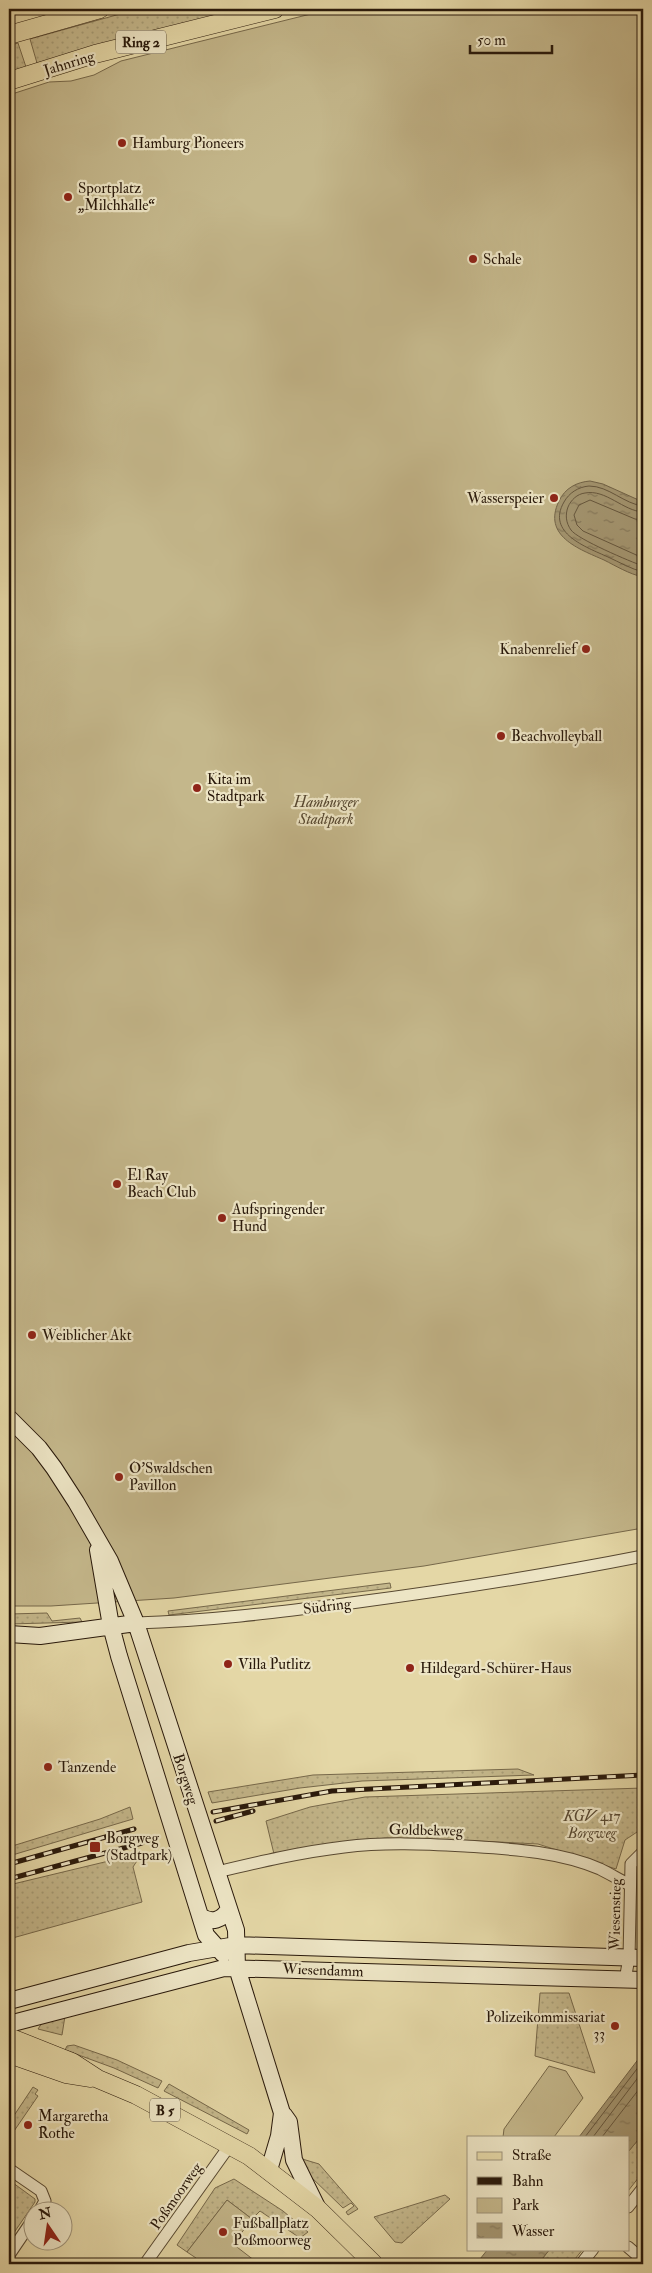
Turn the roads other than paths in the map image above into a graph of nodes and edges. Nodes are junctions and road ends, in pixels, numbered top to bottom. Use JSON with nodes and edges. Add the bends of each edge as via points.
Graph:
{"nodes":[{"id":1,"x":100,"y":9,"type":"edge"},
{"id":2,"x":275,"y":9,"type":"edge"},
{"id":3,"x":9,"y":35,"type":"edge"},
{"id":4,"x":9,"y":81,"type":"edge"},
{"id":5,"x":9,"y":1418,"type":"edge"},
{"id":6,"x":96,"y":1540,"type":"junction"},
{"id":7,"x":643,"y":1556,"type":"edge"},
{"id":8,"x":136,"y":1623,"type":"junction"},
{"id":9,"x":110,"y":1626,"type":"junction"},
{"id":10,"x":9,"y":1634,"type":"edge"},
{"id":11,"x":145,"y":1649,"type":"junction"},
{"id":12,"x":119,"y":1656,"type":"junction"},
{"id":13,"x":642,"y":1853,"type":"dead end"},
{"id":14,"x":217,"y":1872,"type":"junction"},
{"id":15,"x":630,"y":1885,"type":"junction"},
{"id":16,"x":229,"y":1909,"type":"junction"},
{"id":17,"x":200,"y":1916,"type":"junction"},
{"id":18,"x":236,"y":1945,"type":"junction"},
{"id":19,"x":216,"y":1948,"type":"junction"},
{"id":20,"x":636,"y":1958,"type":"edge"},
{"id":21,"x":237,"y":1968,"type":"junction"},
{"id":22,"x":626,"y":1980,"type":"junction"},
{"id":23,"x":643,"y":1980,"type":"edge"},
{"id":24,"x":9,"y":2001,"type":"edge"},
{"id":25,"x":39,"y":2016,"type":"junction"},
{"id":26,"x":9,"y":2024,"type":"edge"},
{"id":27,"x":9,"y":2037,"type":"edge"},
{"id":28,"x":33,"y":2047,"type":"junction"},
{"id":29,"x":9,"y":2054,"type":"edge"},
{"id":30,"x":98,"y":2079,"type":"junction"},
{"id":31,"x":282,"y":2113,"type":"junction"},
{"id":32,"x":230,"y":2145,"type":"junction"},
{"id":33,"x":9,"y":2168,"type":"edge"},
{"id":34,"x":269,"y":2170,"type":"junction"},
{"id":35,"x":643,"y":2188,"type":"edge"},
{"id":36,"x":45,"y":2200,"type":"edge"},
{"id":37,"x":630,"y":2204,"type":"edge"},
{"id":38,"x":318,"y":2209,"type":"junction"},
{"id":39,"x":22,"y":2236,"type":"edge"},
{"id":40,"x":630,"y":2249,"type":"edge"},
{"id":41,"x":592,"y":2250,"type":"edge"},
{"id":42,"x":9,"y":2255,"type":"edge"},
{"id":43,"x":643,"y":2260,"type":"edge"},
{"id":44,"x":146,"y":2264,"type":"edge"},
{"id":45,"x":374,"y":2264,"type":"edge"},
{"id":46,"x":581,"y":2264,"type":"edge"}],
"edges":[{"from":1,"to":3,"type":"main road"},
{"from":2,"to":4,"type":"main road","name":"Jahnring","number":"Ring 2","via":[[95,54]]},
{"from":5,"to":6,"type":"street","via":[[54,1468]]},
{"from":6,"to":8,"type":"street","name":"Borgweg","via":[[110,1561]]},
{"from":6,"to":9,"type":"street","name":"Borgweg"},
{"from":7,"to":8,"type":"street","name":"Südring","via":[[349,1603],[196,1622]]},
{"from":8,"to":9,"type":"street","name":"Südring"},
{"from":8,"to":11,"type":"street","name":"Borgweg"},
{"from":9,"to":10,"type":"street","name":"Südring","via":[[40,1636]]},
{"from":9,"to":12,"type":"street","name":"Borgweg"},
{"from":11,"to":12,"type":"street","via":[[136,1645],[126,1646]]},
{"from":11,"to":14,"type":"street","name":"Borgweg"},
{"from":12,"to":17,"type":"street","name":"Borgweg"},
{"from":13,"to":15,"type":"street","name":"Wiesenstieg","via":[[631,1864]]},
{"from":14,"to":15,"type":"street","name":"Goldbekweg","via":[[306,1852],[345,1847],[437,1845],[550,1854],[600,1869]]},
{"from":14,"to":16,"type":"street","name":"Borgweg"},
{"from":15,"to":20,"type":"street","name":"Wiesenstieg"},
{"from":16,"to":17,"type":"street","via":[[219,1919],[209,1920]]},
{"from":16,"to":18,"type":"street","name":"Borgweg","via":[[236,1930]]},
{"from":17,"to":19,"type":"street","name":"Borgweg","via":[[206,1935]]},
{"from":18,"to":19,"type":"street","name":"Wiesendamm"},
{"from":18,"to":20,"type":"street","name":"Wiesendamm"},
{"from":18,"to":21,"type":"street","name":"Borgweg"},
{"from":19,"to":21,"type":"street","name":"Borgweg"},
{"from":19,"to":24,"type":"street","name":"Wiesendamm"},
{"from":20,"to":22,"type":"street","name":"Wiesenstieg"},
{"from":21,"to":22,"type":"street","name":"Wiesendamm"},
{"from":21,"to":25,"type":"street","name":"Wiesendamm","via":[[210,1970]]},
{"from":21,"to":31,"type":"street","name":"Borgweg"},
{"from":22,"to":23,"type":"street","name":"Wiesendamm"},
{"from":25,"to":26,"type":"street","name":"Wiesendamm"},
{"from":25,"to":28,"type":"street","via":[[30,2028]]},
{"from":27,"to":28,"type":"main road","number":"B 5"},
{"from":28,"to":30,"type":"main road","number":"B 5","via":[[72,2062]]},
{"from":29,"to":30,"type":"main road","number":"B 5","via":[[66,2074]]},
{"from":30,"to":32,"type":"main road","number":"B 5","via":[[136,2095]]},
{"from":31,"to":34,"type":"street","name":"Borgweg"},
{"from":31,"to":38,"type":"street","name":"Borgweg","via":[[289,2122],[294,2160]]},
{"from":32,"to":34,"type":"main road","number":"B 5"},
{"from":32,"to":44,"type":"street","name":"Poßmoorweg"},
{"from":33,"to":36,"type":"street","via":[[41,2191]]},
{"from":34,"to":38,"type":"main road","number":"B 5"},
{"from":35,"to":37,"type":"street"},
{"from":38,"to":45,"type":"main road","number":"B 5"},
{"from":39,"to":42,"type":"street"},
{"from":40,"to":43,"type":"street"},
{"from":41,"to":46,"type":"street"}]}
